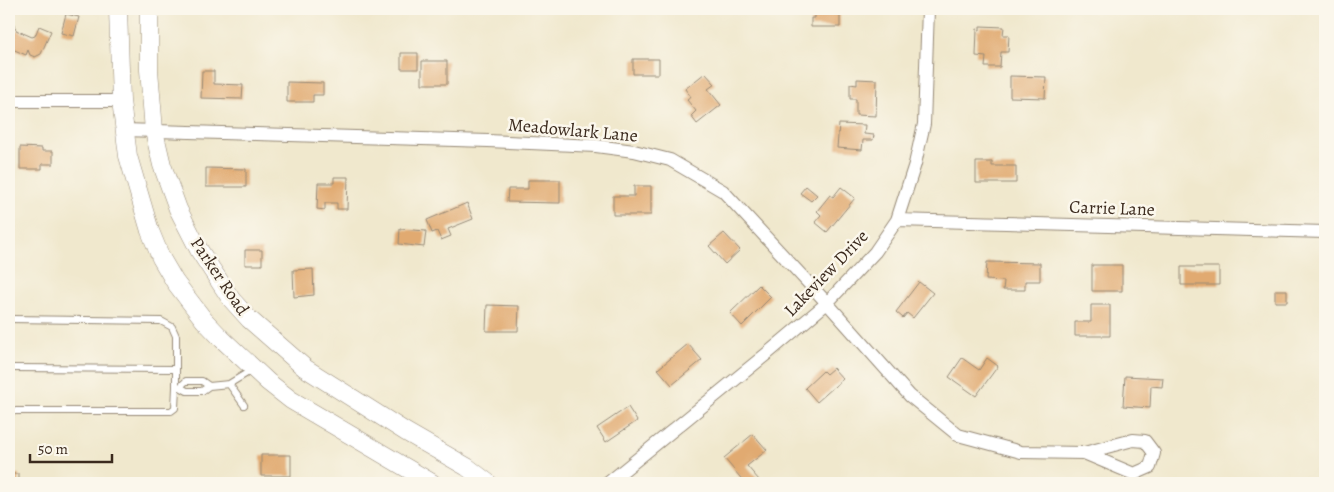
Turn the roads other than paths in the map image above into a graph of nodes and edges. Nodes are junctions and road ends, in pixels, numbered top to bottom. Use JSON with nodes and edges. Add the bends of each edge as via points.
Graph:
{"nodes":[{"id":1,"x":118,"y":9,"type":"edge"},
{"id":2,"x":149,"y":9,"type":"edge"},
{"id":3,"x":928,"y":9,"type":"edge"},
{"id":4,"x":9,"y":101,"type":"edge"},
{"id":5,"x":121,"y":101,"type":"junction"},
{"id":6,"x":124,"y":130,"type":"junction"},
{"id":7,"x":154,"y":131,"type":"junction"},
{"id":8,"x":897,"y":220,"type":"junction"},
{"id":9,"x":1325,"y":232,"type":"edge"},
{"id":10,"x":827,"y":302,"type":"junction"},
{"id":11,"x":9,"y":319,"type":"edge"},
{"id":12,"x":240,"y":354,"type":"junction"},
{"id":13,"x":9,"y":368,"type":"edge"},
{"id":14,"x":176,"y":369,"type":"junction"},
{"id":15,"x":229,"y":384,"type":"junction"},
{"id":16,"x":178,"y":387,"type":"junction"},
{"id":17,"x":244,"y":405,"type":"dead end"},
{"id":18,"x":9,"y":411,"type":"edge"},
{"id":19,"x":1084,"y":453,"type":"junction"},
{"id":20,"x":432,"y":483,"type":"edge"},
{"id":21,"x":488,"y":483,"type":"edge"},
{"id":22,"x":608,"y":483,"type":"edge"}],
"edges":[{"from":1,"to":5,"type":"main road","name":"Parker Road"},
{"from":2,"to":7,"type":"main road","name":"Parker Road"},
{"from":3,"to":8,"type":"street","name":"Lakeview Drive","via":[[924,124]]},
{"from":4,"to":5,"type":"street"},
{"from":5,"to":6,"type":"main road","name":"Parker Road"},
{"from":6,"to":7,"type":"street","name":"Meadowlark Lane"},
{"from":6,"to":12,"type":"main road","name":"Parker Road","via":[[134,182],[161,258],[204,320]]},
{"from":7,"to":10,"type":"street","name":"Meadowlark Lane","via":[[587,146],[634,151],[670,160],[723,191]]},
{"from":7,"to":21,"type":"main road","name":"Parker Road","via":[[178,209],[231,299],[249,319],[305,368]]},
{"from":8,"to":9,"type":"street","name":"Carrie Lane"},
{"from":8,"to":10,"type":"street","name":"Lakeview Drive","via":[[875,252]]},
{"from":10,"to":19,"type":"street","name":"Meadowlark Lane","via":[[910,396],[958,435],[1021,452]]},
{"from":10,"to":22,"type":"street","name":"Lakeview Drive"},
{"from":11,"to":14,"type":"lane","via":[[161,321],[172,327],[176,336]]},
{"from":12,"to":15,"type":"lane","via":[[254,369]]},
{"from":12,"to":20,"type":"main road","name":"Parker Road","via":[[291,400]]},
{"from":13,"to":14,"type":"lane"},
{"from":14,"to":16,"type":"lane"},
{"from":15,"to":16,"type":"lane","via":[[209,386],[202,391]]},
{"from":15,"to":17,"type":"lane"},
{"from":16,"to":18,"type":"lane","via":[[175,408],[171,411]]},
{"from":19,"to":19,"type":"street","name":"Meadowlark Lane","via":[[1134,474],[1150,466],[1154,453],[1145,441],[1133,440]]}]}
